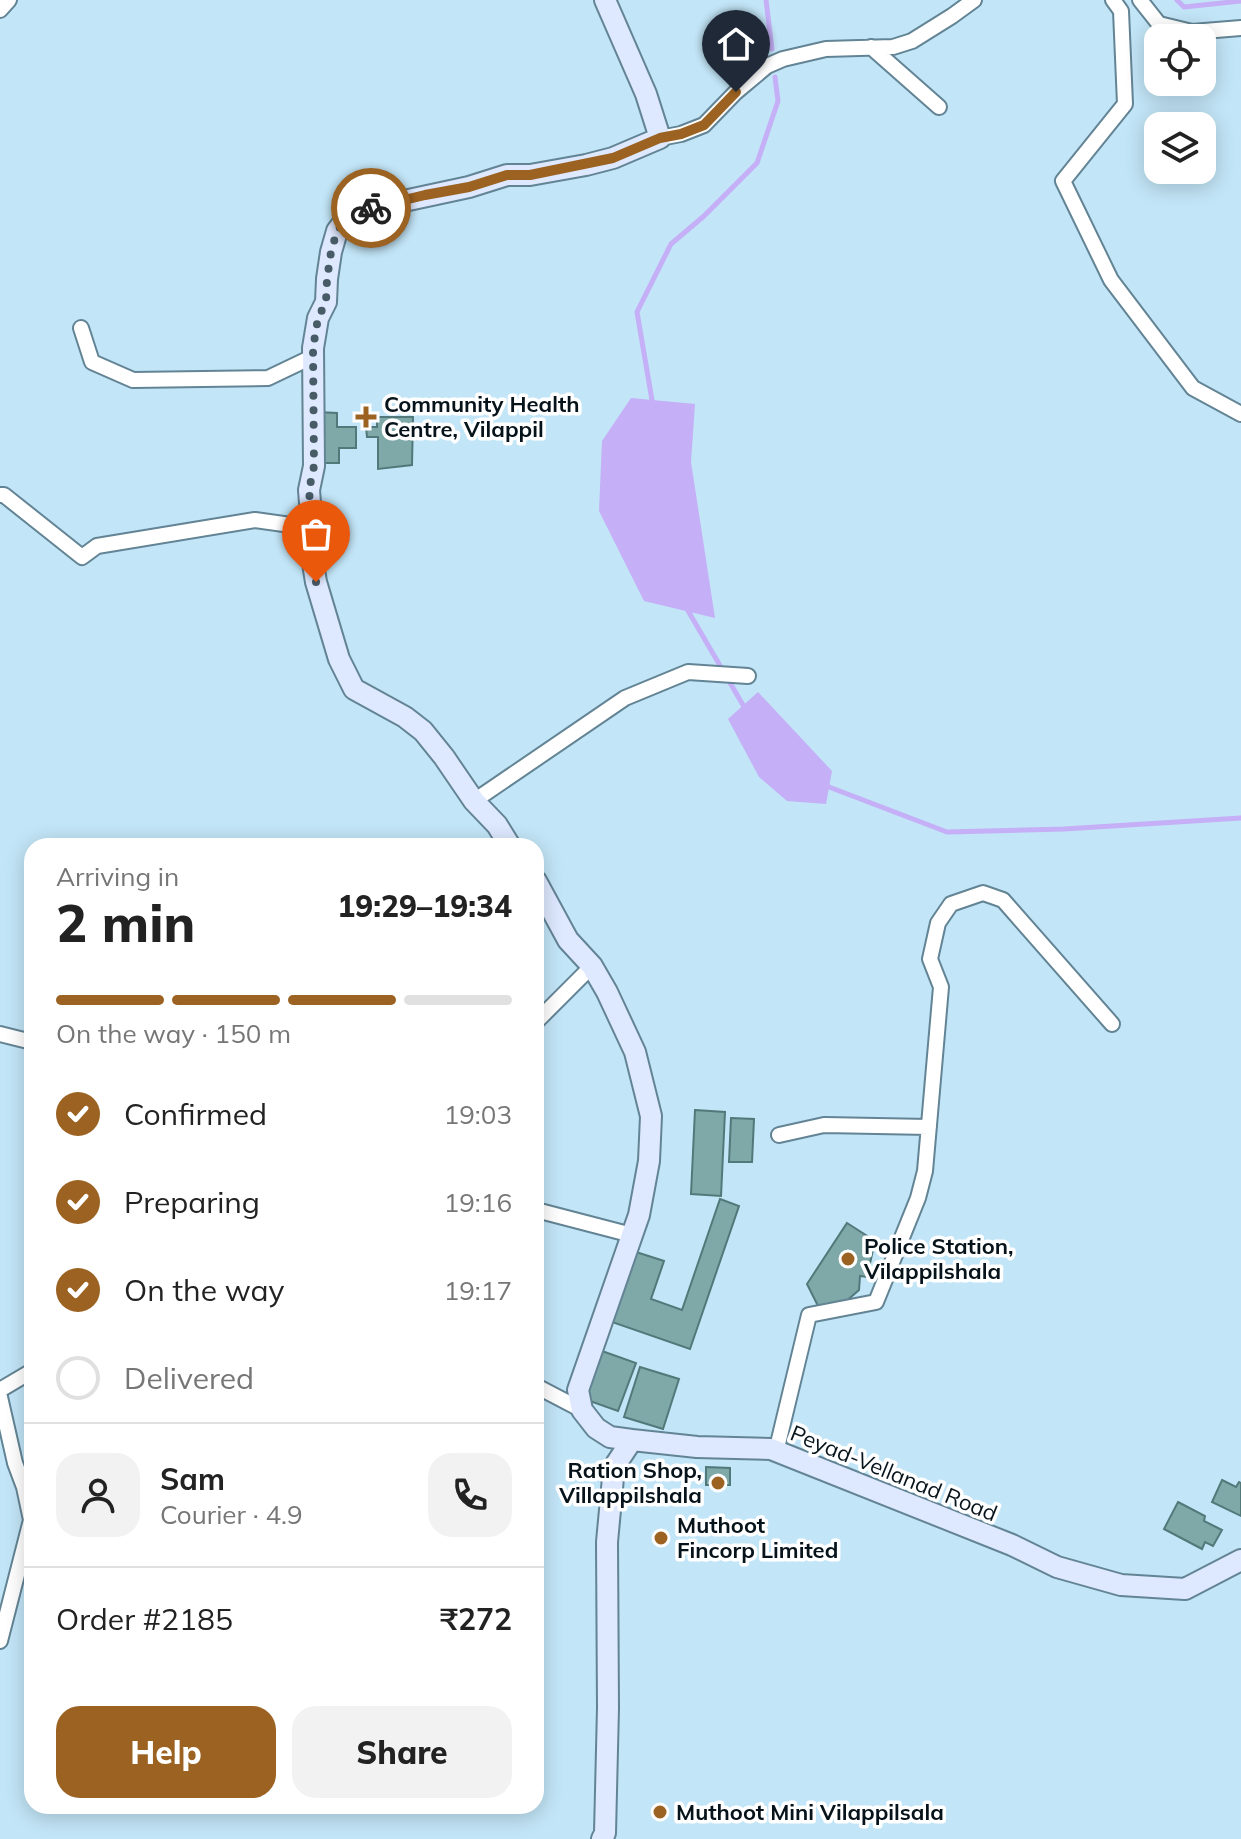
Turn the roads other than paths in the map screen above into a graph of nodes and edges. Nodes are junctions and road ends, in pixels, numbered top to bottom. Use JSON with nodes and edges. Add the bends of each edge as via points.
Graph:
{"nodes":[{"id":1,"x":9,"y":0,"type":"edge"},
{"id":2,"x":605,"y":0,"type":"edge"},
{"id":3,"x":974,"y":0,"type":"edge"},
{"id":4,"x":1113,"y":0,"type":"edge"},
{"id":5,"x":1140,"y":0,"type":"edge"},
{"id":6,"x":0,"y":10,"type":"edge"},
{"id":7,"x":1241,"y":28,"type":"edge"},
{"id":8,"x":871,"y":47,"type":"junction"},
{"id":9,"x":939,"y":107,"type":"dead end"},
{"id":10,"x":660,"y":138,"type":"junction"},
{"id":11,"x":81,"y":328,"type":"dead end"},
{"id":12,"x":314,"y":356,"type":"junction"},
{"id":13,"x":1241,"y":414,"type":"edge"},
{"id":14,"x":0,"y":495,"type":"edge"},
{"id":15,"x":312,"y":528,"type":"junction"},
{"id":16,"x":748,"y":676,"type":"dead end"},
{"id":17,"x":474,"y":801,"type":"junction"},
{"id":18,"x":505,"y":838,"type":"edge"},
{"id":19,"x":544,"y":896,"type":"edge"},
{"id":20,"x":592,"y":966,"type":"junction"},
{"id":21,"x":544,"y":1014,"type":"edge"},
{"id":22,"x":1112,"y":1024,"type":"dead end"},
{"id":23,"x":0,"y":1034,"type":"edge"},
{"id":24,"x":24,"y":1040,"type":"edge"},
{"id":25,"x":929,"y":1127,"type":"junction"},
{"id":26,"x":779,"y":1135,"type":"dead end"},
{"id":27,"x":544,"y":1212,"type":"edge"},
{"id":28,"x":632,"y":1235,"type":"junction"},
{"id":29,"x":24,"y":1376,"type":"edge"},
{"id":30,"x":0,"y":1390,"type":"edge"},
{"id":31,"x":544,"y":1390,"type":"edge"},
{"id":32,"x":0,"y":1397,"type":"edge"},
{"id":33,"x":582,"y":1410,"type":"junction"},
{"id":34,"x":632,"y":1440,"type":"junction"},
{"id":35,"x":776,"y":1452,"type":"junction"},
{"id":36,"x":24,"y":1487,"type":"edge"},
{"id":37,"x":24,"y":1547,"type":"edge"},
{"id":38,"x":1241,"y":1560,"type":"edge"},
{"id":39,"x":0,"y":1641,"type":"edge"},
{"id":40,"x":602,"y":1839,"type":"edge"}],
"edges":[{"from":1,"to":6,"type":"street"},
{"from":2,"to":10,"type":"street"},
{"from":3,"to":8,"type":"street","via":[[912,41]]},
{"from":4,"to":13,"type":"street","via":[[1121,11],[1125,104],[1063,181],[1111,280],[1193,388]]},
{"from":5,"to":7,"type":"street","via":[[1159,24],[1192,32]]},
{"from":8,"to":9,"type":"street"},
{"from":8,"to":10,"type":"street","via":[[826,49],[783,59],[767,66],[704,125]]},
{"from":10,"to":12,"type":"street","via":[[586,165],[507,175],[349,215],[331,252]]},
{"from":11,"to":12,"type":"street","via":[[92,362],[133,380],[268,378]]},
{"from":12,"to":15,"type":"street"},
{"from":14,"to":15,"type":"street","via":[[82,557],[97,546],[255,520]]},
{"from":15,"to":17,"type":"street","via":[[316,582],[339,659],[354,689],[423,731]]},
{"from":16,"to":17,"type":"street","via":[[688,672],[625,698]]},
{"from":17,"to":18,"type":"street"},
{"from":19,"to":20,"type":"street","via":[[568,940]]},
{"from":20,"to":21,"type":"street"},
{"from":20,"to":28,"type":"street","via":[[635,1052],[651,1116],[649,1161]]},
{"from":22,"to":25,"type":"street","via":[[1003,900],[983,893],[951,904],[938,923],[930,959],[941,987]]},
{"from":23,"to":24,"type":"street"},
{"from":25,"to":26,"type":"street","via":[[824,1125]]},
{"from":25,"to":35,"type":"street","via":[[918,1198],[876,1302],[809,1315]]},
{"from":27,"to":28,"type":"street"},
{"from":28,"to":33,"type":"street","via":[[578,1390]]},
{"from":29,"to":30,"type":"street"},
{"from":31,"to":33,"type":"street"},
{"from":32,"to":36,"type":"street"},
{"from":33,"to":34,"type":"street","name":"Peyad-Vellanad Road","via":[[610,1437]]},
{"from":34,"to":35,"type":"street","name":"Peyad-Vellanad Road"},
{"from":34,"to":40,"type":"street","via":[[614,1467],[607,1542]]},
{"from":35,"to":38,"type":"street","name":"Peyad-Vellanad Road","via":[[1057,1567],[1121,1585],[1185,1589]]},
{"from":37,"to":39,"type":"street"}]}
